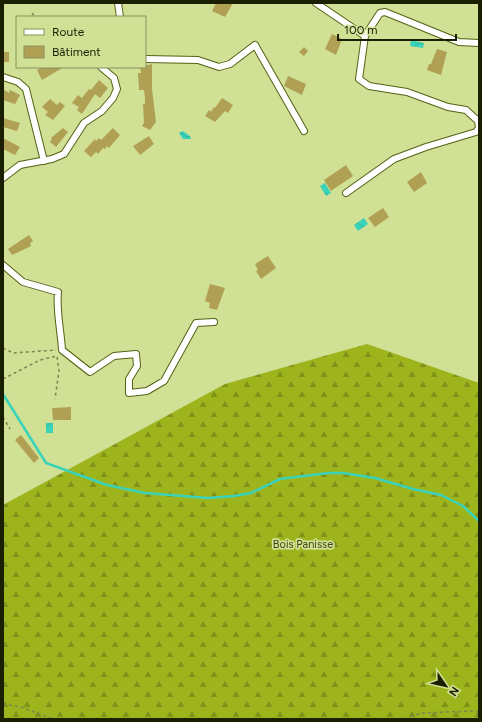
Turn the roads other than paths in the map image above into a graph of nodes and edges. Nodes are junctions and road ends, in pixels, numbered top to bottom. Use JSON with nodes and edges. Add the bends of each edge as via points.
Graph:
{"nodes":[{"id":1,"x":118,"y":3,"type":"edge"},
{"id":2,"x":316,"y":3,"type":"edge"},
{"id":3,"x":120,"y":16,"type":"edge"},
{"id":4,"x":365,"y":36,"type":"junction"},
{"id":5,"x":479,"y":43,"type":"edge"},
{"id":6,"x":146,"y":59,"type":"edge"},
{"id":7,"x":102,"y":68,"type":"edge"},
{"id":8,"x":3,"y":77,"type":"edge"},
{"id":9,"x":304,"y":131,"type":"dead end"},
{"id":10,"x":44,"y":161,"type":"junction"},
{"id":11,"x":3,"y":178,"type":"edge"},
{"id":12,"x":346,"y":193,"type":"dead end"},
{"id":13,"x":3,"y":265,"type":"edge"},
{"id":14,"x":214,"y":322,"type":"dead end"}],
"edges":[{"from":1,"to":3,"type":"street"},
{"from":2,"to":4,"type":"street"},
{"from":4,"to":5,"type":"street","via":[[380,13],[385,12],[459,42]]},
{"from":4,"to":12,"type":"street","via":[[359,79],[369,86],[407,92],[448,107],[466,110],[478,121],[479,128],[471,134],[394,159]]},
{"from":6,"to":9,"type":"street","via":[[198,60],[219,66],[230,64],[255,45]]},
{"from":7,"to":10,"type":"street","via":[[116,83],[117,89],[113,98],[102,111],[84,123],[64,154]]},
{"from":8,"to":10,"type":"street","via":[[26,88]]},
{"from":10,"to":11,"type":"street","via":[[20,165]]},
{"from":13,"to":14,"type":"street","via":[[23,282],[58,292],[56,306],[62,350],[90,372],[114,356],[136,354],[136,366],[129,379],[129,393],[147,391],[164,381],[196,323]]}]}
